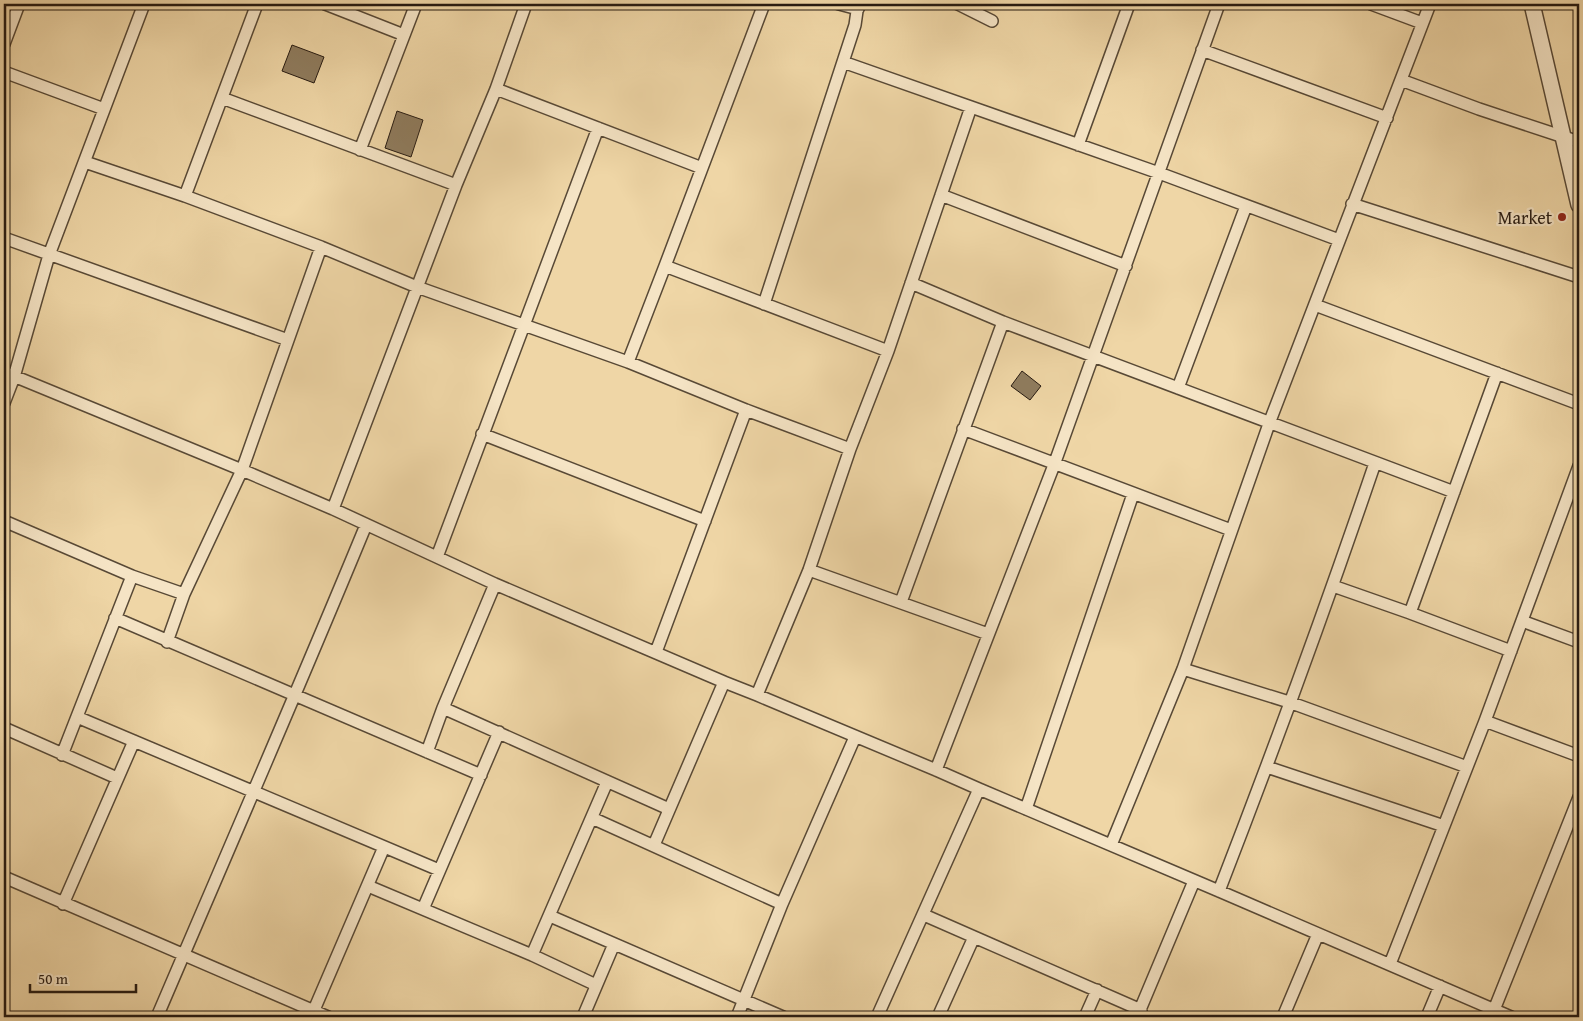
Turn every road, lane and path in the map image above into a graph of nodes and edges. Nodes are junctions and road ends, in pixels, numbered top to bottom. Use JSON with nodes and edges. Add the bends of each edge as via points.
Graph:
{"nodes":[{"id":1,"x":19,"y":4,"type":"edge"},
{"id":2,"x":144,"y":4,"type":"edge"},
{"id":3,"x":258,"y":4,"type":"edge"},
{"id":4,"x":325,"y":4,"type":"edge"},
{"id":5,"x":416,"y":4,"type":"edge"},
{"id":6,"x":526,"y":4,"type":"edge"},
{"id":7,"x":764,"y":4,"type":"edge"},
{"id":8,"x":838,"y":4,"type":"edge"},
{"id":9,"x":958,"y":4,"type":"edge"},
{"id":10,"x":1129,"y":4,"type":"edge"},
{"id":11,"x":1219,"y":4,"type":"edge"},
{"id":12,"x":1371,"y":4,"type":"edge"},
{"id":13,"x":1430,"y":4,"type":"edge"},
{"id":14,"x":1532,"y":4,"type":"edge"},
{"id":15,"x":858,"y":6,"type":"edge"},
{"id":16,"x":992,"y":21,"type":"dead end"},
{"id":17,"x":1422,"y":23,"type":"junction"},
{"id":18,"x":404,"y":35,"type":"junction"},
{"id":19,"x":4,"y":44,"type":"edge"},
{"id":20,"x":1202,"y":50,"type":"junction"},
{"id":21,"x":843,"y":62,"type":"junction"},
{"id":22,"x":4,"y":72,"type":"edge"},
{"id":23,"x":1401,"y":80,"type":"junction"},
{"id":24,"x":496,"y":89,"type":"junction"},
{"id":25,"x":222,"y":98,"type":"junction"},
{"id":26,"x":971,"y":107,"type":"junction"},
{"id":27,"x":104,"y":110,"type":"junction"},
{"id":28,"x":1387,"y":118,"type":"junction"},
{"id":29,"x":598,"y":128,"type":"junction"},
{"id":30,"x":1564,"y":136,"type":"junction"},
{"id":31,"x":1579,"y":142,"type":"edge"},
{"id":32,"x":1078,"y":145,"type":"junction"},
{"id":33,"x":360,"y":150,"type":"junction"},
{"id":34,"x":85,"y":162,"type":"junction"},
{"id":35,"x":702,"y":168,"type":"junction"},
{"id":36,"x":1159,"y":173,"type":"junction"},
{"id":37,"x":456,"y":185,"type":"junction"},
{"id":38,"x":942,"y":195,"type":"junction"},
{"id":39,"x":185,"y":196,"type":"junction"},
{"id":40,"x":1352,"y":204,"type":"junction"},
{"id":41,"x":1579,"y":205,"type":"edge"},
{"id":42,"x":1246,"y":206,"type":"junction"},
{"id":43,"x":4,"y":238,"type":"edge"},
{"id":44,"x":1339,"y":240,"type":"junction"},
{"id":45,"x":322,"y":247,"type":"junction"},
{"id":46,"x":49,"y":255,"type":"junction"},
{"id":47,"x":665,"y":266,"type":"junction"},
{"id":48,"x":1126,"y":266,"type":"junction"},
{"id":49,"x":1579,"y":277,"type":"edge"},
{"id":50,"x":911,"y":283,"type":"junction"},
{"id":51,"x":417,"y":287,"type":"junction"},
{"id":52,"x":764,"y":304,"type":"junction"},
{"id":53,"x":1315,"y":305,"type":"junction"},
{"id":54,"x":1003,"y":322,"type":"junction"},
{"id":55,"x":525,"y":325,"type":"junction"},
{"id":56,"x":288,"y":340,"type":"junction"},
{"id":57,"x":888,"y":351,"type":"junction"},
{"id":58,"x":1092,"y":356,"type":"junction"},
{"id":59,"x":628,"y":362,"type":"junction"},
{"id":60,"x":1497,"y":373,"type":"junction"},
{"id":61,"x":9,"y":375,"type":"edge"},
{"id":62,"x":1178,"y":388,"type":"junction"},
{"id":63,"x":4,"y":403,"type":"edge"},
{"id":64,"x":1579,"y":404,"type":"edge"},
{"id":65,"x":746,"y":410,"type":"junction"},
{"id":66,"x":1270,"y":421,"type":"junction"},
{"id":67,"x":963,"y":429,"type":"junction"},
{"id":68,"x":482,"y":434,"type":"junction"},
{"id":69,"x":850,"y":449,"type":"junction"},
{"id":70,"x":1375,"y":463,"type":"junction"},
{"id":71,"x":1054,"y":464,"type":"junction"},
{"id":72,"x":1579,"y":466,"type":"edge"},
{"id":73,"x":242,"y":470,"type":"junction"},
{"id":74,"x":1454,"y":492,"type":"junction"},
{"id":75,"x":1134,"y":494,"type":"junction"},
{"id":76,"x":333,"y":509,"type":"junction"},
{"id":77,"x":705,"y":520,"type":"junction"},
{"id":78,"x":4,"y":523,"type":"edge"},
{"id":79,"x":366,"y":525,"type":"junction"},
{"id":80,"x":1231,"y":530,"type":"junction"},
{"id":81,"x":437,"y":557,"type":"junction"},
{"id":82,"x":809,"y":570,"type":"junction"},
{"id":83,"x":132,"y":576,"type":"junction"},
{"id":84,"x":495,"y":584,"type":"junction"},
{"id":85,"x":1333,"y":586,"type":"junction"},
{"id":86,"x":184,"y":594,"type":"junction"},
{"id":87,"x":901,"y":602,"type":"junction"},
{"id":88,"x":1410,"y":613,"type":"junction"},
{"id":89,"x":115,"y":618,"type":"junction"},
{"id":90,"x":1522,"y":621,"type":"junction"},
{"id":91,"x":988,"y":634,"type":"junction"},
{"id":92,"x":167,"y":642,"type":"junction"},
{"id":93,"x":1579,"y":642,"type":"edge"},
{"id":94,"x":1511,"y":651,"type":"junction"},
{"id":95,"x":656,"y":652,"type":"junction"},
{"id":96,"x":1183,"y":669,"type":"junction"},
{"id":97,"x":724,"y":682,"type":"junction"},
{"id":98,"x":757,"y":694,"type":"junction"},
{"id":99,"x":296,"y":695,"type":"junction"},
{"id":100,"x":1290,"y":702,"type":"junction"},
{"id":101,"x":443,"y":708,"type":"junction"},
{"id":102,"x":77,"y":717,"type":"junction"},
{"id":103,"x":1485,"y":721,"type":"junction"},
{"id":104,"x":4,"y":728,"type":"edge"},
{"id":105,"x":499,"y":732,"type":"junction"},
{"id":106,"x":855,"y":737,"type":"junction"},
{"id":107,"x":134,"y":740,"type":"junction"},
{"id":108,"x":427,"y":752,"type":"junction"},
{"id":109,"x":62,"y":755,"type":"junction"},
{"id":110,"x":1579,"y":756,"type":"edge"},
{"id":111,"x":1267,"y":767,"type":"junction"},
{"id":112,"x":1467,"y":767,"type":"junction"},
{"id":113,"x":936,"y":770,"type":"junction"},
{"id":114,"x":481,"y":775,"type":"junction"},
{"id":115,"x":117,"y":778,"type":"junction"},
{"id":116,"x":607,"y":782,"type":"junction"},
{"id":117,"x":979,"y":789,"type":"junction"},
{"id":118,"x":253,"y":791,"type":"junction"},
{"id":119,"x":1579,"y":797,"type":"edge"},
{"id":120,"x":669,"y":809,"type":"junction"},
{"id":121,"x":1026,"y":809,"type":"junction"},
{"id":122,"x":592,"y":818,"type":"junction"},
{"id":123,"x":1444,"y":826,"type":"junction"},
{"id":124,"x":654,"y":845,"type":"junction"},
{"id":125,"x":1111,"y":845,"type":"junction"},
{"id":126,"x":384,"y":847,"type":"junction"},
{"id":127,"x":439,"y":870,"type":"junction"},
{"id":128,"x":4,"y":877,"type":"edge"},
{"id":129,"x":1194,"y":881,"type":"junction"},
{"id":130,"x":368,"y":886,"type":"junction"},
{"id":131,"x":1219,"y":891,"type":"junction"},
{"id":132,"x":63,"y":904,"type":"junction"},
{"id":133,"x":782,"y":904,"type":"junction"},
{"id":134,"x":423,"y":909,"type":"junction"},
{"id":135,"x":924,"y":915,"type":"junction"},
{"id":136,"x":550,"y":916,"type":"junction"},
{"id":137,"x":1318,"y":934,"type":"junction"},
{"id":138,"x":974,"y":937,"type":"junction"},
{"id":139,"x":614,"y":944,"type":"junction"},
{"id":140,"x":184,"y":955,"type":"junction"},
{"id":141,"x":532,"y":955,"type":"junction"},
{"id":142,"x":1390,"y":964,"type":"junction"},
{"id":143,"x":596,"y":984,"type":"junction"},
{"id":144,"x":1440,"y":986,"type":"junction"},
{"id":145,"x":1097,"y":990,"type":"junction"},
{"id":146,"x":744,"y":1000,"type":"junction"},
{"id":147,"x":1494,"y":1010,"type":"junction"},
{"id":148,"x":312,"y":1014,"type":"edge"},
{"id":149,"x":1139,"y":1014,"type":"edge"},
{"id":150,"x":156,"y":1017,"type":"edge"},
{"id":151,"x":328,"y":1017,"type":"edge"},
{"id":152,"x":583,"y":1017,"type":"edge"},
{"id":153,"x":737,"y":1017,"type":"edge"},
{"id":154,"x":783,"y":1017,"type":"edge"},
{"id":155,"x":877,"y":1017,"type":"edge"},
{"id":156,"x":938,"y":1017,"type":"edge"},
{"id":157,"x":1085,"y":1017,"type":"edge"},
{"id":158,"x":1283,"y":1017,"type":"edge"},
{"id":159,"x":1427,"y":1017,"type":"edge"},
{"id":160,"x":1511,"y":1017,"type":"edge"}],
"edges":[{"from":1,"to":19,"type":"street"},
{"from":2,"to":27,"type":"street"},
{"from":3,"to":25,"type":"street"},
{"from":4,"to":18,"type":"street"},
{"from":5,"to":18,"type":"street"},
{"from":6,"to":24,"type":"street"},
{"from":7,"to":35,"type":"street"},
{"from":8,"to":15,"type":"street"},
{"from":9,"to":16,"type":"street"},
{"from":10,"to":32,"type":"street"},
{"from":11,"to":20,"type":"street"},
{"from":12,"to":17,"type":"street"},
{"from":13,"to":17,"type":"street"},
{"from":14,"to":30,"type":"street"},
{"from":15,"to":21,"type":"street"},
{"from":17,"to":23,"type":"street"},
{"from":18,"to":33,"type":"street"},
{"from":20,"to":28,"type":"street"},
{"from":20,"to":36,"type":"street"},
{"from":21,"to":26,"type":"street"},
{"from":21,"to":52,"type":"street"},
{"from":22,"to":27,"type":"street"},
{"from":23,"to":28,"type":"street"},
{"from":23,"to":30,"type":"street"},
{"from":24,"to":29,"type":"street"},
{"from":24,"to":37,"type":"street"},
{"from":25,"to":33,"type":"street"},
{"from":25,"to":39,"type":"street"},
{"from":26,"to":32,"type":"street"},
{"from":26,"to":38,"type":"street"},
{"from":27,"to":34,"type":"street"},
{"from":28,"to":40,"type":"street"},
{"from":29,"to":35,"type":"street"},
{"from":29,"to":55,"type":"street"},
{"from":30,"to":31,"type":"street"},
{"from":30,"to":41,"type":"street"},
{"from":32,"to":36,"type":"street"},
{"from":33,"to":37,"type":"street"},
{"from":34,"to":39,"type":"street"},
{"from":34,"to":46,"type":"street"},
{"from":35,"to":47,"type":"street"},
{"from":36,"to":42,"type":"street"},
{"from":36,"to":48,"type":"street"},
{"from":37,"to":51,"type":"street"},
{"from":38,"to":48,"type":"street"},
{"from":38,"to":50,"type":"street"},
{"from":39,"to":45,"type":"street"},
{"from":40,"to":44,"type":"street"},
{"from":40,"to":49,"type":"street"},
{"from":42,"to":44,"type":"street"},
{"from":42,"to":62,"type":"street"},
{"from":43,"to":46,"type":"street"},
{"from":44,"to":53,"type":"street"},
{"from":45,"to":51,"type":"street"},
{"from":45,"to":56,"type":"street"},
{"from":46,"to":56,"type":"street"},
{"from":46,"to":61,"type":"street"},
{"from":47,"to":52,"type":"street"},
{"from":47,"to":59,"type":"street"},
{"from":48,"to":58,"type":"street"},
{"from":50,"to":54,"type":"street"},
{"from":50,"to":57,"type":"street"},
{"from":51,"to":55,"type":"street"},
{"from":51,"to":76,"type":"street"},
{"from":52,"to":57,"type":"street"},
{"from":53,"to":60,"type":"street"},
{"from":53,"to":66,"type":"street"},
{"from":54,"to":58,"type":"street"},
{"from":54,"to":67,"type":"street"},
{"from":55,"to":59,"type":"street"},
{"from":55,"to":68,"type":"street"},
{"from":56,"to":73,"type":"street"},
{"from":57,"to":69,"type":"street"},
{"from":58,"to":62,"type":"street"},
{"from":58,"to":71,"type":"street"},
{"from":59,"to":65,"type":"street"},
{"from":60,"to":64,"type":"street"},
{"from":60,"to":74,"type":"street"},
{"from":61,"to":63,"type":"street"},
{"from":61,"to":73,"type":"street"},
{"from":62,"to":66,"type":"street"},
{"from":65,"to":69,"type":"street"},
{"from":65,"to":77,"type":"street"},
{"from":66,"to":70,"type":"street"},
{"from":66,"to":80,"type":"street"},
{"from":67,"to":71,"type":"street"},
{"from":67,"to":87,"type":"street"},
{"from":68,"to":77,"type":"street"},
{"from":68,"to":81,"type":"street"},
{"from":69,"to":82,"type":"street"},
{"from":70,"to":74,"type":"street"},
{"from":70,"to":85,"type":"street"},
{"from":71,"to":75,"type":"street"},
{"from":71,"to":91,"type":"street"},
{"from":72,"to":90,"type":"street"},
{"from":73,"to":76,"type":"street"},
{"from":73,"to":86,"type":"street"},
{"from":74,"to":88,"type":"street"},
{"from":75,"to":80,"type":"street"},
{"from":75,"to":121,"type":"street"},
{"from":76,"to":79,"type":"street"},
{"from":77,"to":95,"type":"street"},
{"from":78,"to":83,"type":"street"},
{"from":79,"to":81,"type":"street"},
{"from":79,"to":99,"type":"street"},
{"from":80,"to":96,"type":"street"},
{"from":81,"to":84,"type":"street"},
{"from":82,"to":87,"type":"street"},
{"from":82,"to":98,"type":"street"},
{"from":83,"to":86,"type":"street"},
{"from":83,"to":89,"type":"street"},
{"from":84,"to":95,"type":"street"},
{"from":84,"to":101,"type":"street"},
{"from":85,"to":88,"type":"street"},
{"from":85,"to":100,"type":"street"},
{"from":86,"to":92,"type":"street"},
{"from":87,"to":91,"type":"street"},
{"from":88,"to":94,"type":"street"},
{"from":89,"to":92,"type":"street"},
{"from":89,"to":102,"type":"street"},
{"from":90,"to":93,"type":"street"},
{"from":90,"to":94,"type":"street"},
{"from":91,"to":113,"type":"street"},
{"from":92,"to":99,"type":"street"},
{"from":94,"to":103,"type":"street"},
{"from":95,"to":97,"type":"street"},
{"from":96,"to":100,"type":"street"},
{"from":96,"to":125,"type":"street"},
{"from":97,"to":98,"type":"street"},
{"from":97,"to":120,"type":"street"},
{"from":98,"to":106,"type":"street"},
{"from":99,"to":108,"type":"street"},
{"from":99,"to":118,"type":"street"},
{"from":100,"to":111,"type":"street"},
{"from":100,"to":112,"type":"street"},
{"from":101,"to":105,"type":"street"},
{"from":101,"to":108,"type":"street"},
{"from":102,"to":107,"type":"street"},
{"from":102,"to":109,"type":"street"},
{"from":103,"to":110,"type":"street"},
{"from":103,"to":112,"type":"street"},
{"from":104,"to":109,"type":"street"},
{"from":105,"to":114,"type":"street"},
{"from":105,"to":116,"type":"street"},
{"from":106,"to":113,"type":"street"},
{"from":106,"to":133,"type":"street"},
{"from":107,"to":115,"type":"street"},
{"from":107,"to":118,"type":"street"},
{"from":108,"to":114,"type":"street"},
{"from":109,"to":115,"type":"street"},
{"from":111,"to":123,"type":"street"},
{"from":111,"to":131,"type":"street"},
{"from":112,"to":123,"type":"street"},
{"from":113,"to":117,"type":"street"},
{"from":114,"to":127,"type":"street"},
{"from":115,"to":132,"type":"street"},
{"from":116,"to":120,"type":"street"},
{"from":116,"to":122,"type":"street"},
{"from":117,"to":121,"type":"street"},
{"from":117,"to":135,"type":"street"},
{"from":118,"to":126,"type":"street"},
{"from":118,"to":140,"type":"street"},
{"from":119,"to":147,"type":"street"},
{"from":120,"to":124,"type":"street"},
{"from":121,"to":125,"type":"street"},
{"from":122,"to":124,"type":"street"},
{"from":122,"to":136,"type":"street"},
{"from":123,"to":142,"type":"street"},
{"from":124,"to":133,"type":"street"},
{"from":125,"to":129,"type":"street"},
{"from":126,"to":127,"type":"street"},
{"from":126,"to":130,"type":"street"},
{"from":127,"to":134,"type":"street"},
{"from":128,"to":132,"type":"street"},
{"from":129,"to":131,"type":"street"},
{"from":129,"to":149,"type":"street"},
{"from":130,"to":134,"type":"street"},
{"from":130,"to":148,"type":"street"},
{"from":131,"to":137,"type":"street"},
{"from":132,"to":140,"type":"street"},
{"from":133,"to":146,"type":"street"},
{"from":134,"to":141,"type":"street"},
{"from":135,"to":138,"type":"street"},
{"from":135,"to":155,"type":"street"},
{"from":136,"to":139,"type":"street"},
{"from":136,"to":141,"type":"street"},
{"from":137,"to":142,"type":"street"},
{"from":137,"to":158,"type":"street"},
{"from":138,"to":145,"type":"street"},
{"from":138,"to":156,"type":"street"},
{"from":139,"to":143,"type":"street"},
{"from":139,"to":146,"type":"street"},
{"from":140,"to":148,"type":"street"},
{"from":140,"to":150,"type":"street"},
{"from":141,"to":143,"type":"street"},
{"from":142,"to":144,"type":"street"},
{"from":143,"to":152,"type":"street"},
{"from":144,"to":147,"type":"street"},
{"from":144,"to":159,"type":"street"},
{"from":145,"to":149,"type":"street"},
{"from":145,"to":157,"type":"street"},
{"from":146,"to":153,"type":"street"},
{"from":146,"to":154,"type":"street"},
{"from":147,"to":160,"type":"street"},
{"from":148,"to":151,"type":"street"}]}
